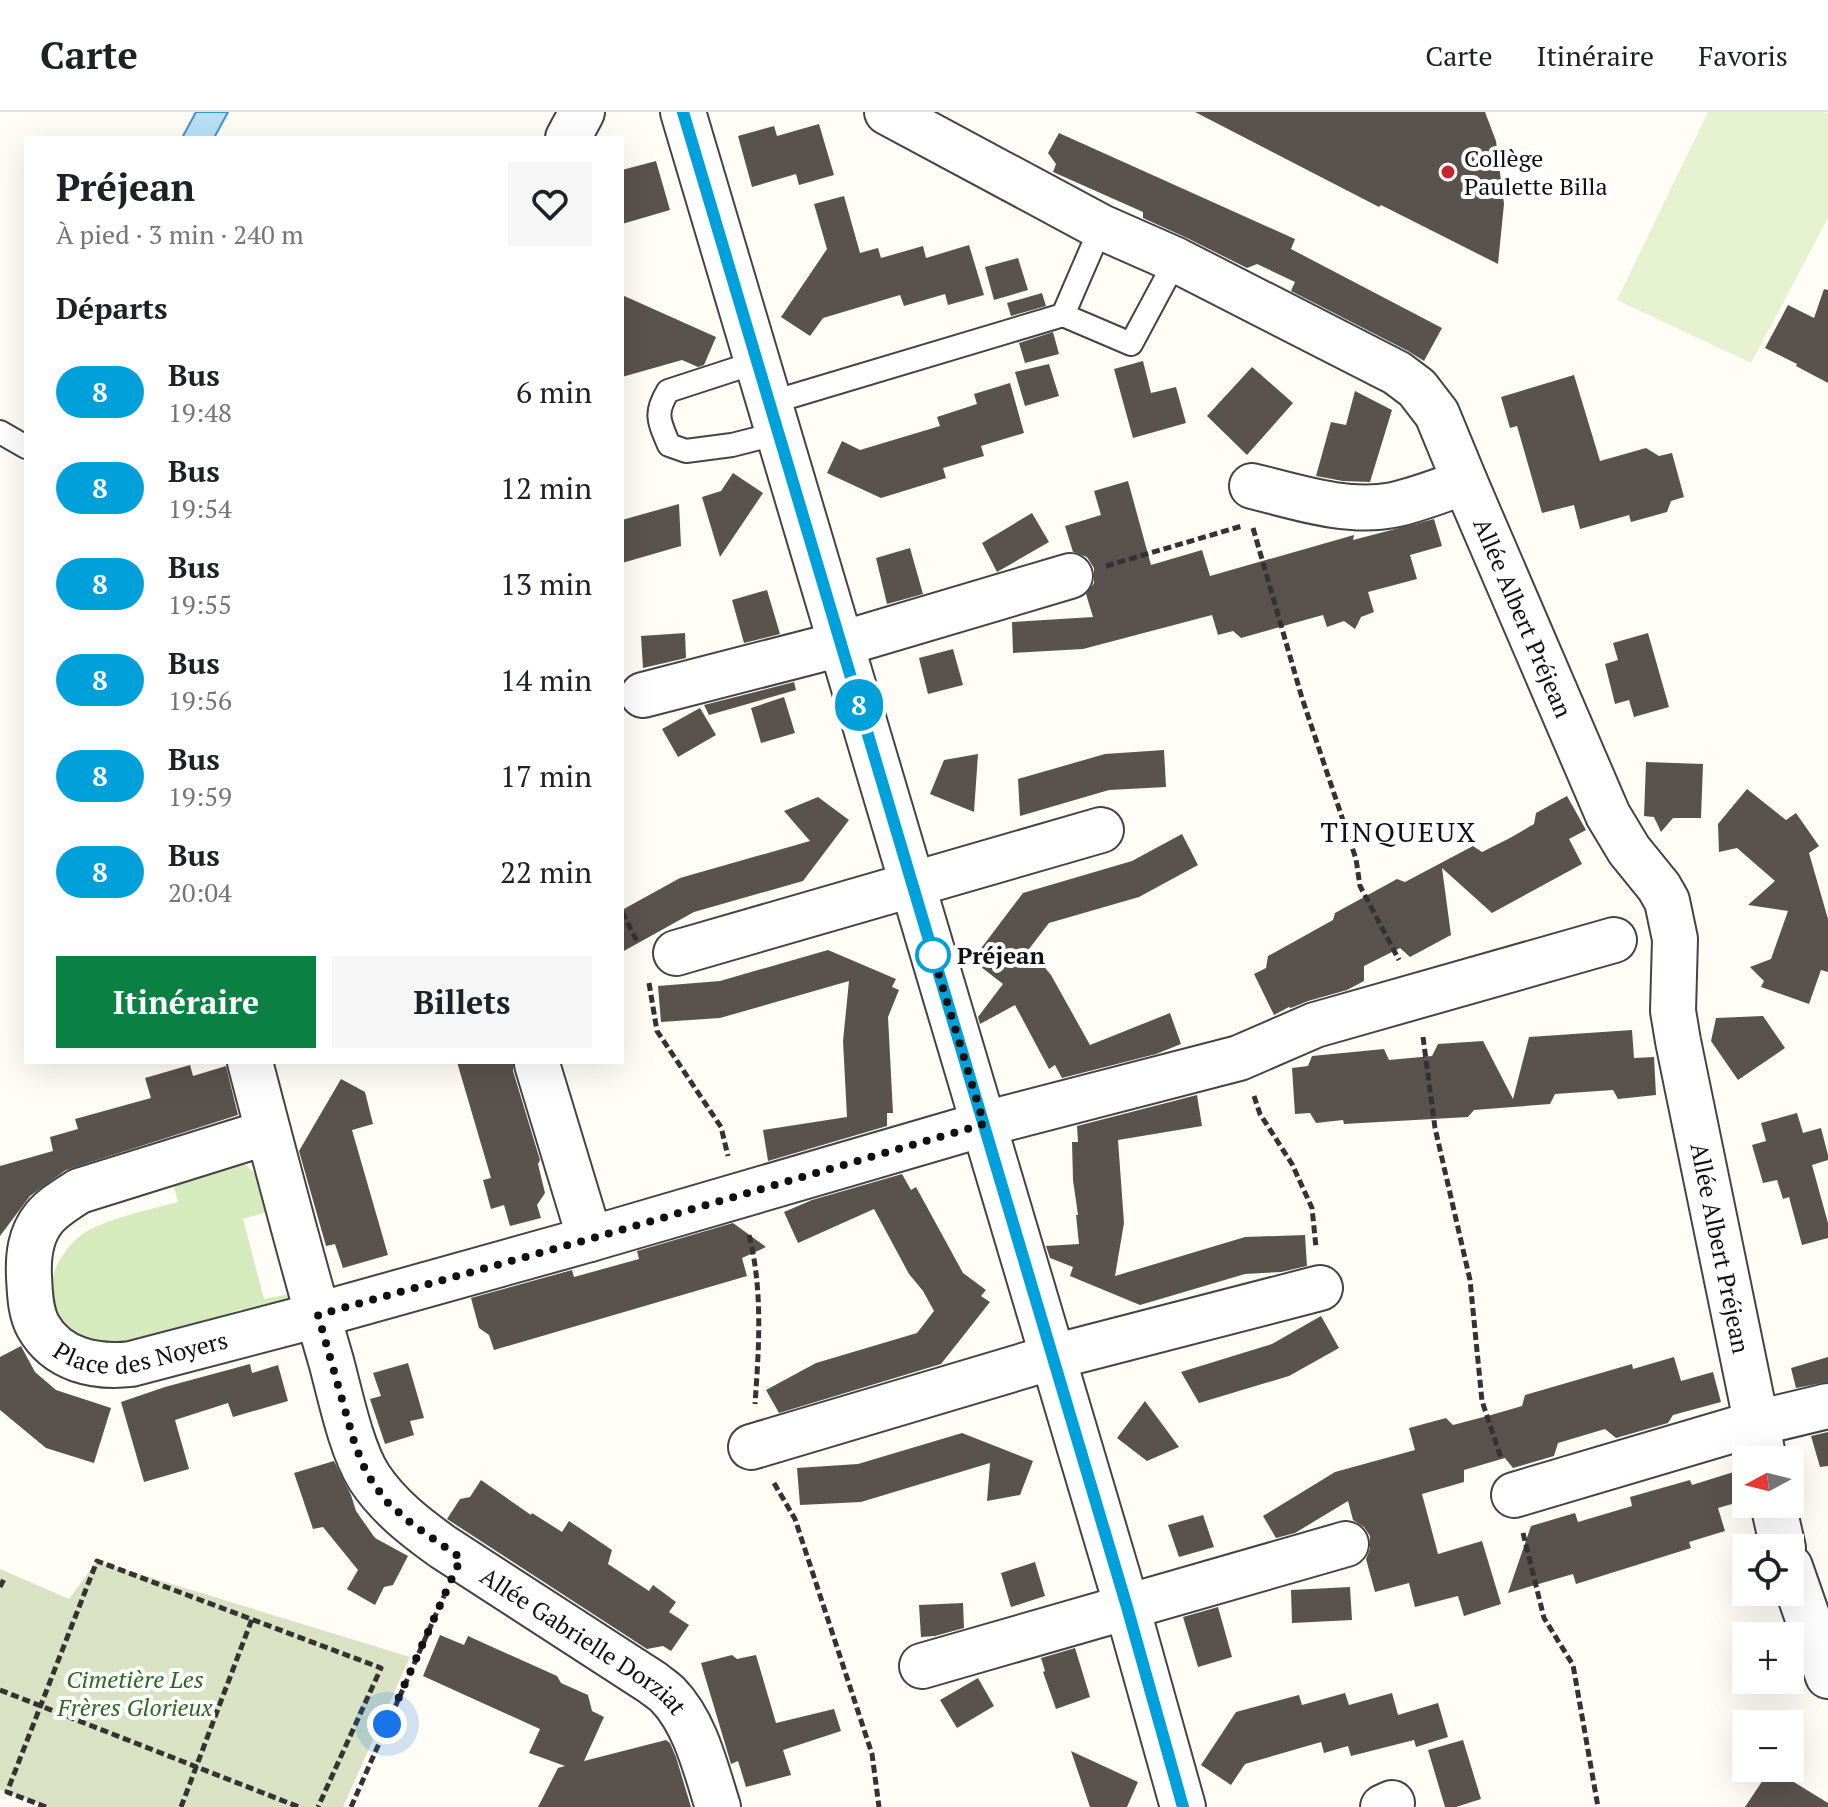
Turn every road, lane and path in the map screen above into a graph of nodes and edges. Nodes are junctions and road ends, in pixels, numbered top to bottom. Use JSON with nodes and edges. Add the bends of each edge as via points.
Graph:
{"nodes":[{"id":1,"x":582,"y":112,"type":"edge"},
{"id":2,"x":683,"y":112,"type":"edge"},
{"id":3,"x":887,"y":112,"type":"edge"},
{"id":4,"x":569,"y":136,"type":"edge"},
{"id":5,"x":1101,"y":227,"type":"junction"},
{"id":6,"x":1176,"y":260,"type":"junction"},
{"id":7,"x":1063,"y":315,"type":"junction"},
{"id":8,"x":768,"y":400,"type":"junction"},
{"id":9,"x":0,"y":432,"type":"edge"},
{"id":10,"x":24,"y":446,"type":"edge"},
{"id":11,"x":1465,"y":482,"type":"junction"},
{"id":12,"x":1252,"y":486,"type":"dead end"},
{"id":13,"x":1070,"y":576,"type":"joint"},
{"id":14,"x":841,"y":644,"type":"junction"},
{"id":15,"x":643,"y":695,"type":"dead end"},
{"id":16,"x":1101,"y":830,"type":"dead end"},
{"id":17,"x":912,"y":884,"type":"junction"},
{"id":18,"x":624,"y":915,"type":"edge"},
{"id":19,"x":1614,"y":940,"type":"dead end"},
{"id":20,"x":654,"y":956,"type":"junction"},
{"id":21,"x":1417,"y":994,"type":"junction"},
{"id":22,"x":1239,"y":1058,"type":"junction"},
{"id":23,"x":251,"y":1064,"type":"edge"},
{"id":24,"x":537,"y":1064,"type":"edge"},
{"id":25,"x":984,"y":1124,"type":"junction"},
{"id":26,"x":268,"y":1132,"type":"junction"},
{"id":27,"x":739,"y":1196,"type":"junction"},
{"id":28,"x":590,"y":1239,"type":"junction"},
{"id":29,"x":1320,"y":1288,"type":"joint"},
{"id":30,"x":318,"y":1315,"type":"junction"},
{"id":31,"x":1053,"y":1357,"type":"junction"},
{"id":32,"x":1828,"y":1406,"type":"edge"},
{"id":33,"x":1760,"y":1442,"type":"edge"},
{"id":34,"x":751,"y":1447,"type":"junction"},
{"id":35,"x":1514,"y":1495,"type":"junction"},
{"id":36,"x":1346,"y":1544,"type":"dead end"},
{"id":37,"x":461,"y":1558,"type":"junction"},
{"id":38,"x":5,"y":1577,"type":"dead end"},
{"id":39,"x":0,"y":1587,"type":"edge"},
{"id":40,"x":1804,"y":1606,"type":"edge"},
{"id":41,"x":1127,"y":1607,"type":"junction"},
{"id":42,"x":252,"y":1619,"type":"junction"},
{"id":43,"x":922,"y":1666,"type":"dead end"},
{"id":44,"x":1828,"y":1676,"type":"edge"},
{"id":45,"x":0,"y":1690,"type":"edge"},
{"id":46,"x":41,"y":1706,"type":"junction"},
{"id":47,"x":196,"y":1766,"type":"junction"},
{"id":48,"x":46,"y":1807,"type":"edge"},
{"id":49,"x":181,"y":1807,"type":"edge"},
{"id":50,"x":299,"y":1807,"type":"edge"},
{"id":51,"x":318,"y":1807,"type":"edge"},
{"id":52,"x":351,"y":1807,"type":"edge"},
{"id":53,"x":718,"y":1807,"type":"edge"},
{"id":54,"x":879,"y":1807,"type":"edge"},
{"id":55,"x":1183,"y":1807,"type":"edge"},
{"id":56,"x":1598,"y":1807,"type":"edge"}],
"edges":[{"from":1,"to":4,"type":"street"},
{"from":2,"to":8,"type":"street"},
{"from":3,"to":5,"type":"street","name":"Allée Albert Préjean"},
{"from":5,"to":6,"type":"street","name":"Allée Albert Préjean"},
{"from":5,"to":7,"type":"lane"},
{"from":6,"to":7,"type":"lane","via":[[1131,344]]},
{"from":6,"to":11,"type":"street","name":"Allée Albert Préjean","via":[[1407,380],[1437,414]]},
{"from":7,"to":8,"type":"lane"},
{"from":8,"to":14,"type":"street"},
{"from":9,"to":10,"type":"lane"},
{"from":11,"to":12,"type":"street","via":[[1393,505],[1352,507]]},
{"from":11,"to":33,"type":"street","name":"Allée Albert Préjean","via":[[1608,815],[1667,901],[1675,939],[1673,1011],[1678,1041]]},
{"from":13,"to":14,"type":"street"},
{"from":13,"to":21,"type":"path","via":[[1252,523],[1360,886]]},
{"from":14,"to":15,"type":"street"},
{"from":14,"to":17,"type":"street"},
{"from":16,"to":17,"type":"street"},
{"from":17,"to":20,"type":"street"},
{"from":17,"to":25,"type":"street"},
{"from":18,"to":20,"type":"path"},
{"from":19,"to":21,"type":"street"},
{"from":20,"to":27,"type":"path","via":[[657,1031],[721,1127]]},
{"from":21,"to":22,"type":"street","via":[[1315,1025]]},
{"from":21,"to":35,"type":"path","via":[[1435,1128],[1470,1280],[1482,1401]]},
{"from":22,"to":25,"type":"street"},
{"from":22,"to":29,"type":"path","via":[[1260,1114],[1312,1208]]},
{"from":23,"to":26,"type":"street","name":"Allée Gabrielle Dorziat"},
{"from":24,"to":28,"type":"street"},
{"from":25,"to":27,"type":"street","name":"Place des Noyers"},
{"from":25,"to":31,"type":"street"},
{"from":26,"to":30,"type":"street","name":"Allée Gabrielle Dorziat"},
{"from":26,"to":30,"type":"street","name":"Place des Noyers","via":[[79,1191],[61,1202],[33,1237],[30,1302],[37,1325],[52,1344],[69,1356],[111,1366]]},
{"from":27,"to":28,"type":"street","name":"Place des Noyers"},
{"from":27,"to":34,"type":"path","via":[[754,1253],[760,1339]]},
{"from":28,"to":30,"type":"street","name":"Place des Noyers"},
{"from":29,"to":31,"type":"street"},
{"from":30,"to":37,"type":"street","name":"Allée Gabrielle Dorziat","via":[[367,1474],[386,1501]]},
{"from":31,"to":34,"type":"street"},
{"from":31,"to":41,"type":"street"},
{"from":32,"to":33,"type":"street"},
{"from":33,"to":35,"type":"street"},
{"from":34,"to":54,"type":"path","via":[[795,1519],[872,1754]]},
{"from":35,"to":56,"type":"path","via":[[1544,1618],[1573,1665]]},
{"from":36,"to":41,"type":"street"},
{"from":37,"to":52,"type":"path"},
{"from":37,"to":53,"type":"street","name":"Allée Gabrielle Dorziat","via":[[668,1695],[700,1749]]},
{"from":38,"to":39,"type":"path"},
{"from":40,"to":44,"type":"street"},
{"from":41,"to":43,"type":"street"},
{"from":41,"to":55,"type":"street"},
{"from":42,"to":46,"type":"path","via":[[97,1561]]},
{"from":42,"to":47,"type":"path"},
{"from":42,"to":51,"type":"path","via":[[381,1668]]},
{"from":45,"to":46,"type":"path"},
{"from":46,"to":47,"type":"path"},
{"from":46,"to":48,"type":"path","via":[[7,1792]]},
{"from":47,"to":49,"type":"path"},
{"from":47,"to":50,"type":"path"}]}
